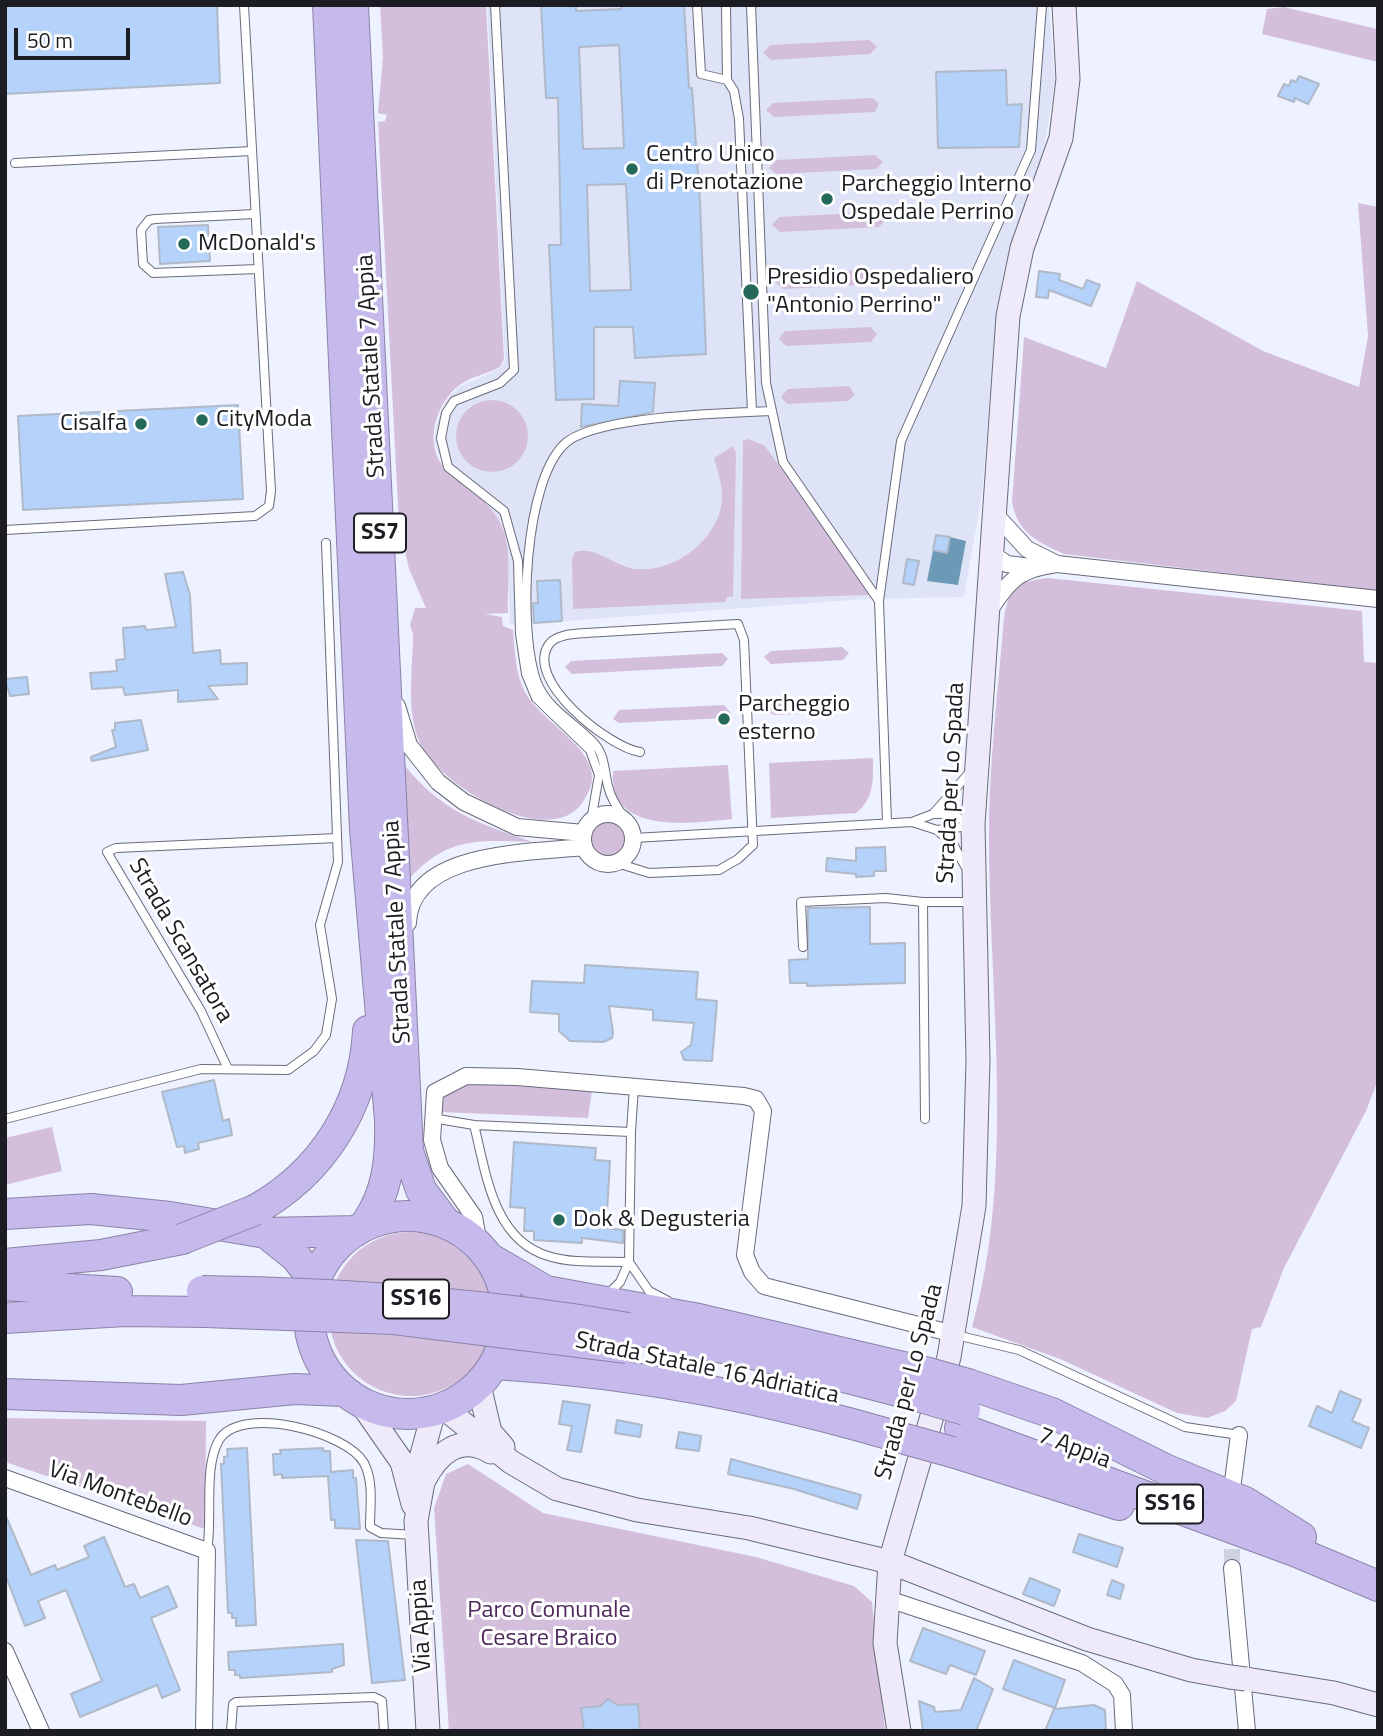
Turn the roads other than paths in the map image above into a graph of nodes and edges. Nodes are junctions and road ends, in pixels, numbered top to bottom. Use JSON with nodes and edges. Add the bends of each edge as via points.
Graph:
{"nodes":[{"id":1,"x":244,"y":5,"type":"edge"},
{"id":2,"x":318,"y":5,"type":"edge"},
{"id":3,"x":328,"y":5,"type":"edge"},
{"id":4,"x":353,"y":5,"type":"edge"},
{"id":5,"x":495,"y":5,"type":"edge"},
{"id":6,"x":697,"y":5,"type":"edge"},
{"id":7,"x":726,"y":5,"type":"edge"},
{"id":8,"x":751,"y":5,"type":"edge"},
{"id":9,"x":1042,"y":5,"type":"edge"},
{"id":10,"x":1064,"y":5,"type":"edge"},
{"id":11,"x":727,"y":80,"type":"junction"},
{"id":12,"x":333,"y":85,"type":"junction"},
{"id":13,"x":252,"y":151,"type":"junction"},
{"id":14,"x":15,"y":163,"type":"dead end"},
{"id":15,"x":255,"y":214,"type":"junction"},
{"id":16,"x":258,"y":269,"type":"junction"},
{"id":17,"x":771,"y":411,"type":"junction"},
{"id":18,"x":752,"y":412,"type":"junction"},
{"id":19,"x":995,"y":514,"type":"junction"},
{"id":20,"x":5,"y":530,"type":"edge"},
{"id":21,"x":326,"y":543,"type":"dead end"},
{"id":22,"x":1027,"y":549,"type":"junction"},
{"id":23,"x":992,"y":555,"type":"junction"},
{"id":24,"x":1057,"y":564,"type":"junction"},
{"id":25,"x":1031,"y":567,"type":"junction"},
{"id":26,"x":1378,"y":599,"type":"edge"},
{"id":27,"x":879,"y":601,"type":"junction"},
{"id":28,"x":988,"y":612,"type":"junction"},
{"id":29,"x":387,"y":672,"type":"junction"},
{"id":30,"x":640,"y":752,"type":"dead end"},
{"id":31,"x":976,"y":764,"type":"junction"},
{"id":32,"x":933,"y":814,"type":"junction"},
{"id":33,"x":887,"y":822,"type":"junction"},
{"id":34,"x":912,"y":822,"type":"junction"},
{"id":35,"x":973,"y":824,"type":"junction"},
{"id":36,"x":631,"y":830,"type":"junction"},
{"id":37,"x":937,"y":830,"type":"junction"},
{"id":38,"x":755,"y":831,"type":"junction"},
{"id":39,"x":586,"y":833,"type":"junction"},
{"id":40,"x":337,"y":838,"type":"junction"},
{"id":41,"x":618,"y":863,"type":"junction"},
{"id":42,"x":973,"y":895,"type":"junction"},
{"id":43,"x":923,"y":902,"type":"junction"},
{"id":44,"x":370,"y":915,"type":"junction"},
{"id":45,"x":803,"y":947,"type":"dead end"},
{"id":46,"x":404,"y":1062,"type":"junction"},
{"id":47,"x":228,"y":1069,"type":"junction"},
{"id":48,"x":634,"y":1087,"type":"junction"},
{"id":49,"x":5,"y":1118,"type":"edge"},
{"id":50,"x":432,"y":1118,"type":"junction"},
{"id":51,"x":925,"y":1119,"type":"dead end"},
{"id":52,"x":474,"y":1125,"type":"junction"},
{"id":53,"x":631,"y":1132,"type":"junction"},
{"id":54,"x":5,"y":1214,"type":"edge"},
{"id":55,"x":260,"y":1222,"type":"junction"},
{"id":56,"x":444,"y":1222,"type":"junction"},
{"id":57,"x":360,"y":1228,"type":"junction"},
{"id":58,"x":485,"y":1252,"type":"junction"},
{"id":59,"x":629,"y":1262,"type":"junction"},
{"id":60,"x":5,"y":1264,"type":"edge"},
{"id":61,"x":315,"y":1282,"type":"junction"},
{"id":62,"x":5,"y":1285,"type":"edge"},
{"id":63,"x":117,"y":1292,"type":"junction"},
{"id":64,"x":586,"y":1299,"type":"junction"},
{"id":65,"x":5,"y":1300,"type":"edge"},
{"id":66,"x":203,"y":1302,"type":"junction"},
{"id":67,"x":5,"y":1318,"type":"edge"},
{"id":68,"x":699,"y":1319,"type":"junction"},
{"id":69,"x":954,"y":1334,"type":"junction"},
{"id":70,"x":487,"y":1374,"type":"junction"},
{"id":71,"x":5,"y":1394,"type":"edge"},
{"id":72,"x":352,"y":1397,"type":"junction"},
{"id":73,"x":915,"y":1405,"type":"junction"},
{"id":74,"x":439,"y":1410,"type":"junction"},
{"id":75,"x":962,"y":1419,"type":"junction"},
{"id":76,"x":1239,"y":1434,"type":"joint"},
{"id":77,"x":511,"y":1462,"type":"junction"},
{"id":78,"x":5,"y":1478,"type":"edge"},
{"id":79,"x":422,"y":1482,"type":"junction"},
{"id":80,"x":1232,"y":1489,"type":"dead end"},
{"id":81,"x":416,"y":1528,"type":"junction"},
{"id":82,"x":1299,"y":1545,"type":"junction"},
{"id":83,"x":207,"y":1551,"type":"junction"},
{"id":84,"x":890,"y":1562,"type":"junction"},
{"id":85,"x":1378,"y":1566,"type":"edge"},
{"id":86,"x":1232,"y":1568,"type":"tunnel mouth"},
{"id":87,"x":1378,"y":1586,"type":"edge"},
{"id":88,"x":888,"y":1600,"type":"junction"},
{"id":89,"x":5,"y":1651,"type":"edge"},
{"id":90,"x":1378,"y":1705,"type":"edge"},
{"id":91,"x":41,"y":1731,"type":"edge"},
{"id":92,"x":204,"y":1731,"type":"edge"},
{"id":93,"x":231,"y":1731,"type":"edge"},
{"id":94,"x":384,"y":1731,"type":"edge"},
{"id":95,"x":428,"y":1731,"type":"edge"},
{"id":96,"x":899,"y":1731,"type":"edge"},
{"id":97,"x":1124,"y":1731,"type":"edge"},
{"id":98,"x":1247,"y":1731,"type":"edge"}],
"edges":[{"from":1,"to":13,"type":"lane"},
{"from":2,"to":12,"type":"highway"},
{"from":3,"to":12,"type":"highway","name":"Strada Statale 7 Appia","number":"SS7"},
{"from":4,"to":29,"type":"highway","name":"Strada Statale 7 Appia","number":"SS7"},
{"from":5,"to":39,"type":"lane","via":[[514,370],[500,383],[454,401],[446,413],[441,438],[448,467],[504,511],[518,561],[526,674],[536,698],[590,750],[598,775]]},
{"from":6,"to":11,"type":"lane","via":[[701,74]]},
{"from":7,"to":11,"type":"lane"},
{"from":8,"to":17,"type":"lane","via":[[766,383]]},
{"from":9,"to":27,"type":"lane","via":[[1031,150],[901,441]]},
{"from":10,"to":19,"type":"street","name":"Strada per Lo Spada","via":[[1066,109],[1052,168],[1014,281]]},
{"from":11,"to":18,"type":"lane","via":[[739,119]]},
{"from":12,"to":44,"type":"highway","name":"Strada Statale 7 Appia","number":"SS7"},
{"from":13,"to":14,"type":"lane"},
{"from":13,"to":15,"type":"lane"},
{"from":15,"to":16,"type":"lane"},
{"from":15,"to":16,"type":"lane","via":[[155,219],[141,230],[143,264],[153,273]]},
{"from":16,"to":20,"type":"lane","via":[[269,506],[255,516]]},
{"from":17,"to":18,"type":"lane"},
{"from":17,"to":27,"type":"lane","via":[[783,462]]},
{"from":18,"to":36,"type":"lane","via":[[646,421],[569,440],[555,453],[533,521],[525,597],[538,684],[554,709],[594,743],[605,763],[614,804]]},
{"from":19,"to":22,"type":"street"},
{"from":19,"to":23,"type":"street","name":"Strada per Lo Spada"},
{"from":21,"to":40,"type":"lane"},
{"from":22,"to":23,"type":"street"},
{"from":22,"to":24,"type":"street"},
{"from":23,"to":25,"type":"street","via":[[1007,564]]},
{"from":23,"to":28,"type":"street","name":"Strada per Lo Spada"},
{"from":24,"to":25,"type":"street"},
{"from":24,"to":26,"type":"street"},
{"from":25,"to":28,"type":"street","via":[[1003,589]]},
{"from":27,"to":33,"type":"lane"},
{"from":28,"to":31,"type":"street","name":"Strada per Lo Spada"},
{"from":29,"to":39,"type":"street","via":[[409,745],[438,782],[464,802],[517,827]]},
{"from":29,"to":46,"type":"highway","name":"Strada Statale 7 Appia","number":"SS7"},
{"from":30,"to":38,"type":"lane","via":[[625,750],[584,720],[555,690],[544,656],[551,642],[586,633],[738,624],[744,640]]},
{"from":31,"to":32,"type":"lane"},
{"from":31,"to":35,"type":"street","name":"Strada per Lo Spada"},
{"from":32,"to":34,"type":"lane"},
{"from":32,"to":35,"type":"lane","via":[[950,814]]},
{"from":33,"to":34,"type":"lane"},
{"from":33,"to":38,"type":"lane"},
{"from":34,"to":37,"type":"lane"},
{"from":35,"to":37,"type":"lane"},
{"from":35,"to":42,"type":"street","name":"Strada per Lo Spada"},
{"from":36,"to":38,"type":"lane"},
{"from":36,"to":39,"type":"street","via":[[614,814],[598,816]]},
{"from":36,"to":41,"type":"street","via":[[629,853]]},
{"from":37,"to":42,"type":"lane","via":[[962,858]]},
{"from":38,"to":41,"type":"lane","via":[[753,845],[719,870],[649,873]]},
{"from":39,"to":41,"type":"street","via":[[594,860]]},
{"from":39,"to":46,"type":"street","via":[[448,868],[422,887],[408,907],[412,1020],[411,1049]]},
{"from":40,"to":47,"type":"lane","via":[[338,862],[320,925],[332,999],[326,1035],[314,1051],[288,1070]]},
{"from":40,"to":47,"type":"lane","name":"Strada Scansatora","via":[[107,852],[201,1011]]},
{"from":42,"to":43,"type":"lane"},
{"from":42,"to":69,"type":"street","name":"Strada per Lo Spada","via":[[978,1134],[974,1206]]},
{"from":43,"to":45,"type":"lane","via":[[886,898],[802,902]]},
{"from":43,"to":51,"type":"lane"},
{"from":44,"to":55,"type":"highway","via":[[368,1045],[354,1098],[333,1141]]},
{"from":44,"to":57,"type":"highway","number":"SS7","via":[[391,1148],[386,1182]]},
{"from":46,"to":56,"type":"highway","name":"Strada Statale 7 Appia","via":[[413,1172]]},
{"from":47,"to":49,"type":"lane","via":[[201,1069]]},
{"from":48,"to":50,"type":"street","via":[[466,1076],[435,1092]]},
{"from":48,"to":53,"type":"lane"},
{"from":48,"to":69,"type":"street","via":[[756,1099],[763,1111],[763,1132],[745,1255],[751,1272],[764,1286]]},
{"from":50,"to":52,"type":"lane"},
{"from":50,"to":58,"type":"street","via":[[440,1168],[474,1217]]},
{"from":52,"to":53,"type":"lane"},
{"from":52,"to":59,"type":"lane","via":[[503,1223],[525,1245],[548,1257]]},
{"from":53,"to":59,"type":"lane"},
{"from":54,"to":55,"type":"highway","via":[[91,1209]]},
{"from":55,"to":57,"type":"highway"},
{"from":55,"to":60,"type":"highway","bridge":true,"via":[[101,1255]]},
{"from":55,"to":61,"type":"highway"},
{"from":56,"to":57,"type":"highway","via":[[418,1216],[391,1217]]},
{"from":56,"to":58,"type":"highway"},
{"from":57,"to":61,"type":"highway","via":[[331,1253]]},
{"from":58,"to":64,"type":"highway","via":[[546,1291]]},
{"from":58,"to":70,"type":"highway","via":[[503,1284],[508,1311],[505,1338]]},
{"from":59,"to":64,"type":"lane","via":[[611,1293]]},
{"from":59,"to":68,"type":"lane","via":[[649,1291]]},
{"from":61,"to":72,"type":"highway","via":[[309,1305],[316,1352],[327,1373]]},
{"from":62,"to":63,"type":"highway"},
{"from":63,"to":65,"type":"highway","name":"Strada Statale 16 Adriatica","number":"SS16"},
{"from":63,"to":66,"type":"highway","name":"Strada Statale 16 Adriatica","number":"SS16"},
{"from":64,"to":68,"type":"highway"},
{"from":66,"to":67,"type":"highway","name":"Strada Statale 16 Adriatica","number":"SS16"},
{"from":66,"to":73,"type":"highway","name":"Strada Statale 16 Adriatica","number":"SS16","bridge":true,"via":[[628,1338],[771,1358]]},
{"from":68,"to":73,"type":"highway"},
{"from":69,"to":76,"type":"lane","via":[[1019,1350],[1185,1427]]},
{"from":69,"to":84,"type":"street","name":"Strada per Lo Spada"},
{"from":70,"to":73,"type":"highway","via":[[575,1369],[698,1386],[812,1411]]},
{"from":70,"to":74,"type":"highway"},
{"from":70,"to":77,"type":"street","via":[[490,1432]]},
{"from":71,"to":72,"type":"highway","via":[[181,1400],[295,1389]]},
{"from":72,"to":74,"type":"highway","via":[[400,1414]]},
{"from":72,"to":81,"type":"street","name":"Via Appia","via":[[402,1462]]},
{"from":73,"to":75,"type":"highway","name":"Strada Statale 16 Adriatica","number":"SS16","bridge":true},
{"from":73,"to":75,"type":"highway","bridge":true},
{"from":74,"to":77,"type":"street"},
{"from":74,"to":79,"type":"street","name":"Via Appia","via":[[421,1458]]},
{"from":75,"to":82,"type":"highway","name":"7 Appia","number":"SS16","via":[[1052,1440]]},
{"from":75,"to":82,"type":"highway","via":[[1226,1538]]},
{"from":76,"to":80,"type":"street"},
{"from":77,"to":79,"type":"street","via":[[467,1443],[441,1454]]},
{"from":77,"to":84,"type":"street","via":[[557,1489]]},
{"from":78,"to":83,"type":"street","name":"Via Montebello"},
{"from":79,"to":81,"type":"street","name":"Via Appia"},
{"from":81,"to":83,"type":"lane","via":[[381,1533],[370,1527],[371,1486],[363,1462],[346,1447],[315,1432],[257,1422],[221,1437],[212,1457]]},
{"from":81,"to":95,"type":"street","name":"Via Appia"},
{"from":82,"to":85,"type":"highway","name":"7 Appia","number":"SS16"},
{"from":82,"to":87,"type":"highway","number":"SS16"},
{"from":83,"to":92,"type":"street","name":"Via Montebello"},
{"from":84,"to":88,"type":"street","name":"Strada per Lo Spada"},
{"from":84,"to":90,"type":"street","via":[[1087,1639],[1191,1670],[1334,1693]]},
{"from":86,"to":98,"type":"street"},
{"from":88,"to":96,"type":"street","name":"Strada per Lo Spada","via":[[885,1643]]},
{"from":88,"to":97,"type":"street","via":[[1082,1663],[1115,1684],[1122,1695]]},
{"from":89,"to":91,"type":"street"},
{"from":93,"to":94,"type":"lane","via":[[236,1702],[374,1697],[382,1702]]}]}
